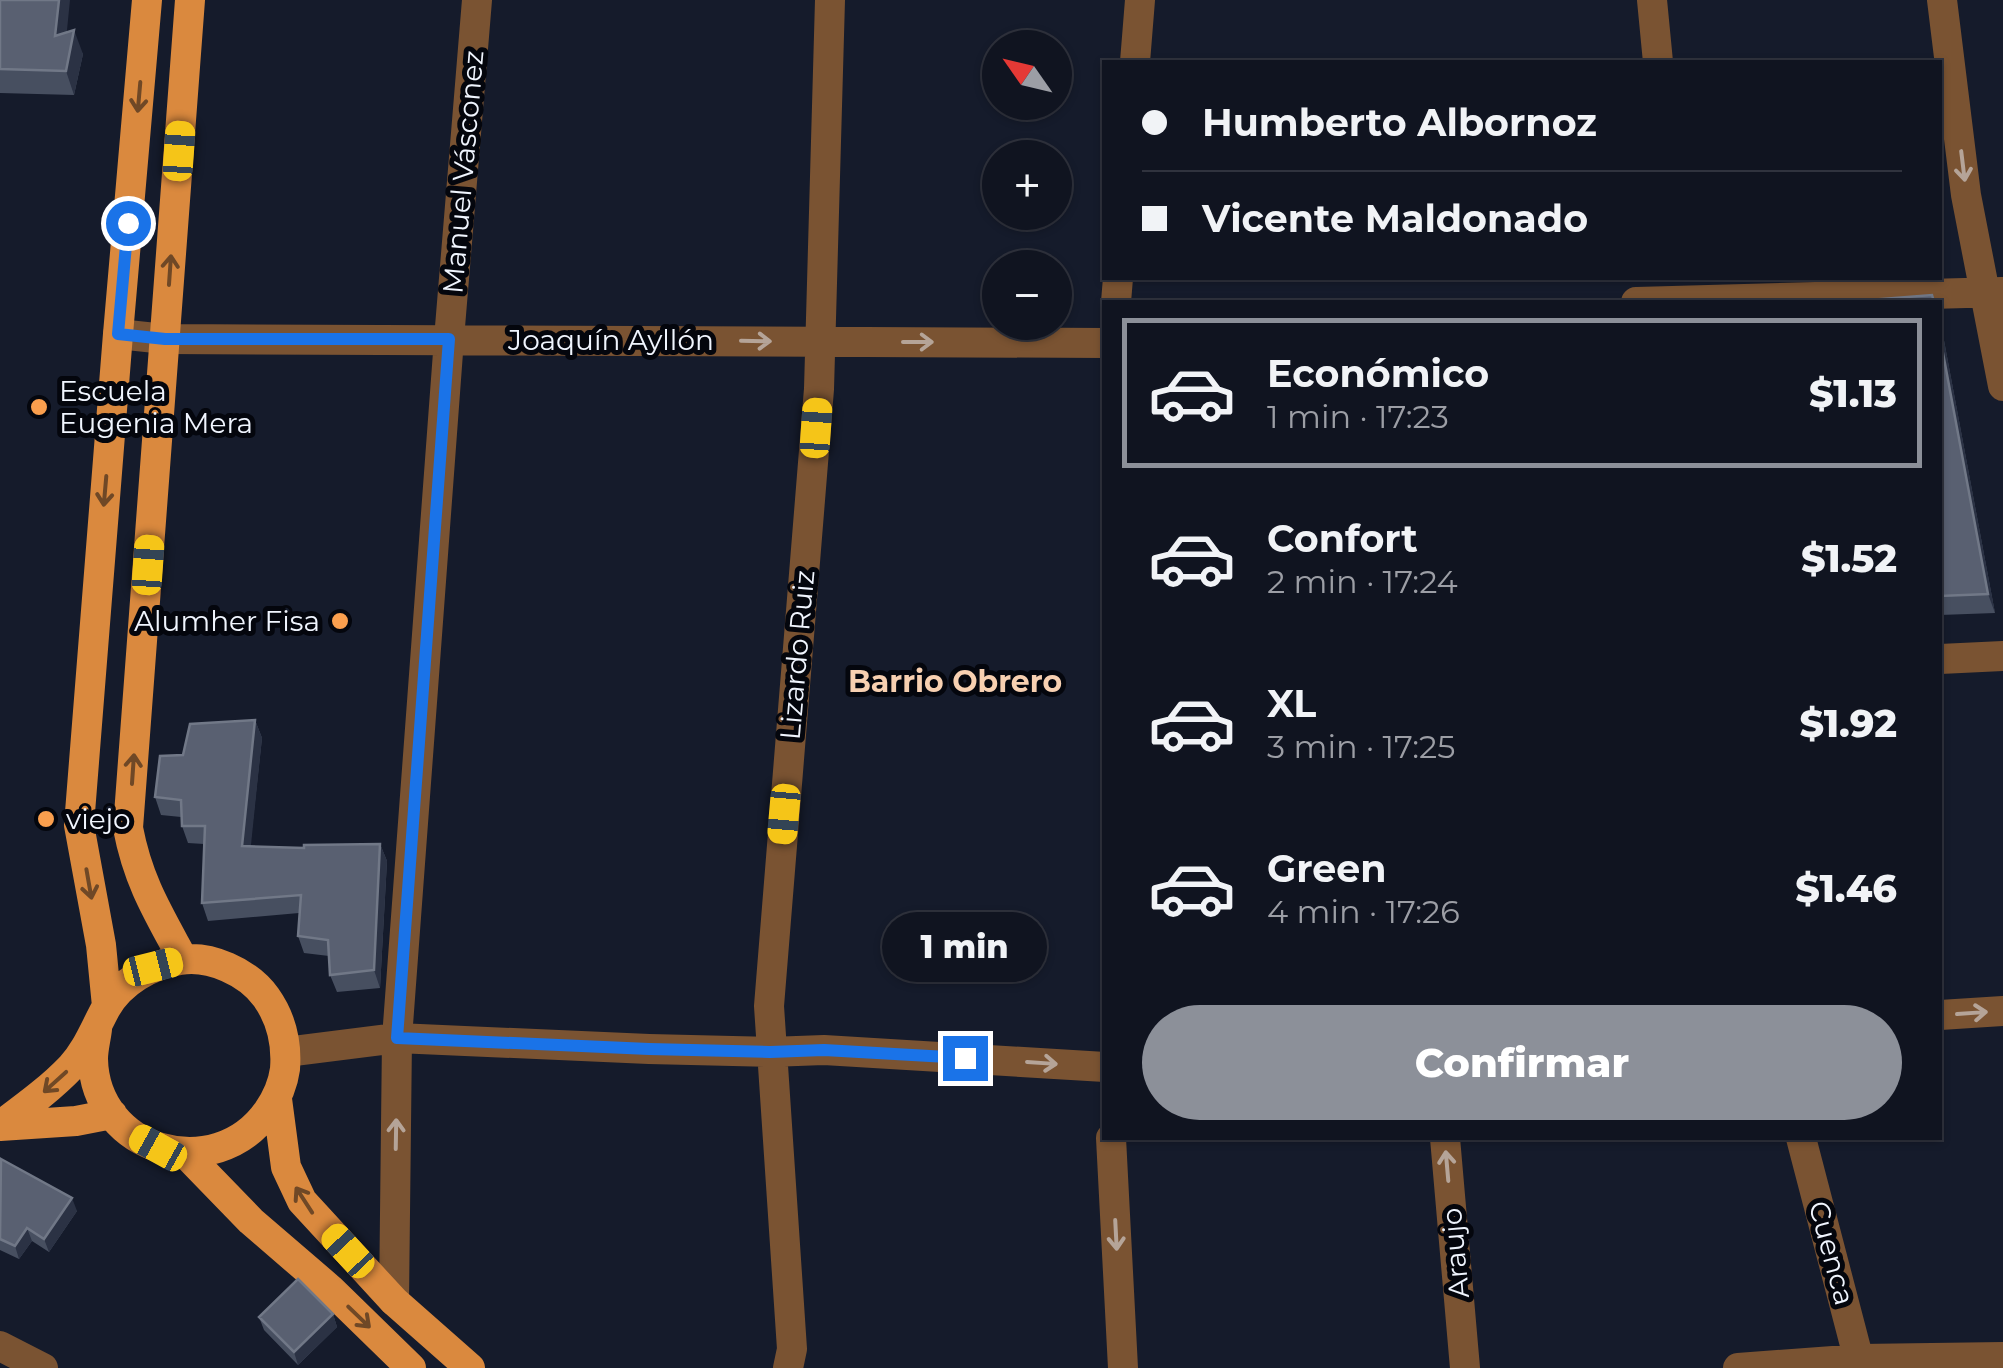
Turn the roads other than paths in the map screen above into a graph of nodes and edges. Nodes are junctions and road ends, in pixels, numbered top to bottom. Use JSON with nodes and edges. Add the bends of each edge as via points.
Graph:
{"nodes":[{"id":1,"x":147,"y":0,"type":"edge"},
{"id":2,"x":190,"y":0,"type":"edge"},
{"id":3,"x":477,"y":0,"type":"edge"},
{"id":4,"x":830,"y":0,"type":"edge"},
{"id":5,"x":1140,"y":0,"type":"edge"},
{"id":6,"x":1652,"y":0,"type":"edge"},
{"id":7,"x":1942,"y":0,"type":"edge"},
{"id":8,"x":1136,"y":60,"type":"edge"},
{"id":9,"x":1658,"y":60,"type":"edge"},
{"id":10,"x":1994,"y":292,"type":"edge"},
{"id":11,"x":1670,"y":293,"type":"edge"},
{"id":12,"x":1644,"y":300,"type":"edge"},
{"id":13,"x":118,"y":334,"type":"junction"},
{"id":14,"x":165,"y":339,"type":"junction"},
{"id":15,"x":449,"y":339,"type":"junction"},
{"id":16,"x":820,"y":342,"type":"junction"},
{"id":17,"x":1102,"y":342,"type":"edge"},
{"id":18,"x":2003,"y":386,"type":"edge"},
{"id":19,"x":2003,"y":656,"type":"edge"},
{"id":20,"x":1942,"y":659,"type":"edge"},
{"id":21,"x":183,"y":959,"type":"junction"},
{"id":22,"x":2003,"y":1011,"type":"edge"},
{"id":23,"x":1942,"y":1015,"type":"edge"},
{"id":24,"x":102,"y":1018,"type":"junction"},
{"id":25,"x":397,"y":1038,"type":"junction"},
{"id":26,"x":286,"y":1052,"type":"junction"},
{"id":27,"x":770,"y":1052,"type":"junction"},
{"id":28,"x":1102,"y":1067,"type":"edge"},
{"id":29,"x":276,"y":1099,"type":"junction"},
{"id":30,"x":112,"y":1114,"type":"junction"},
{"id":31,"x":1,"y":1125,"type":"edge"},
{"id":32,"x":1112,"y":1140,"type":"edge"},
{"id":33,"x":1445,"y":1140,"type":"edge"},
{"id":34,"x":1802,"y":1140,"type":"edge"},
{"id":35,"x":186,"y":1154,"type":"junction"},
{"id":36,"x":394,"y":1301,"type":"junction"},
{"id":37,"x":0,"y":1346,"type":"edge"},
{"id":38,"x":2003,"y":1357,"type":"edge"},
{"id":39,"x":1861,"y":1364,"type":"edge"},
{"id":40,"x":43,"y":1368,"type":"edge"},
{"id":41,"x":411,"y":1368,"type":"edge"},
{"id":42,"x":470,"y":1368,"type":"edge"},
{"id":43,"x":788,"y":1368,"type":"edge"},
{"id":44,"x":1123,"y":1368,"type":"edge"},
{"id":45,"x":1465,"y":1368,"type":"edge"},
{"id":46,"x":1738,"y":1368,"type":"edge"}],
"edges":[{"from":1,"to":13,"type":"main road","one_way":true},
{"from":14,"to":2,"type":"main road","one_way":true},
{"from":3,"to":15,"type":"street","name":"Manuel Vásconez"},
{"from":4,"to":16,"type":"street","name":"Lizardo Ruiz"},
{"from":5,"to":8,"type":"street"},
{"from":6,"to":9,"type":"street"},
{"from":7,"to":10,"type":"street","one_way":true,"via":[[1966,194]]},
{"from":10,"to":11,"type":"street"},
{"from":10,"to":18,"type":"street"},
{"from":11,"to":12,"type":"street"},
{"from":13,"to":14,"type":"street","name":"Joaquín Ayllón"},
{"from":13,"to":24,"type":"main road","one_way":true,"via":[[79,825],[100,946]]},
{"from":14,"to":15,"type":"street","name":"Joaquín Ayllón"},
{"from":21,"to":14,"type":"main road","one_way":true,"via":[[135,863],[128,828]]},
{"from":15,"to":16,"type":"street","name":"Joaquín Ayllón","one_way":true},
{"from":15,"to":25,"type":"street","name":"Manuel Vásconez"},
{"from":16,"to":17,"type":"street","name":"Joaquín Ayllón","one_way":true},
{"from":16,"to":27,"type":"street","name":"Lizardo Ruiz"},
{"from":19,"to":20,"type":"street"},
{"from":21,"to":24,"type":"main road","via":[[127,983]]},
{"from":21,"to":26,"type":"main road","via":[[242,974],[265,995]]},
{"from":23,"to":22,"type":"street","one_way":true},
{"from":24,"to":30,"type":"main road","via":[[93,1058]]},
{"from":24,"to":31,"type":"main road","one_way":true,"via":[[74,1065]]},
{"from":25,"to":26,"type":"street"},
{"from":25,"to":27,"type":"street"},
{"from":36,"to":25,"type":"street","name":"Manuel Vásconez","one_way":true},
{"from":26,"to":29,"type":"main road"},
{"from":27,"to":28,"type":"street","one_way":true},
{"from":27,"to":43,"type":"street","name":"Lizardo Ruiz","via":[[792,1349]]},
{"from":29,"to":35,"type":"main road","via":[[239,1139]]},
{"from":36,"to":29,"type":"main road","one_way":true,"via":[[302,1201],[286,1167]]},
{"from":30,"to":31,"type":"main road"},
{"from":30,"to":35,"type":"main road","via":[[132,1134]]},
{"from":32,"to":44,"type":"street","one_way":true},
{"from":45,"to":33,"type":"street","name":"Araujo","one_way":true},
{"from":34,"to":39,"type":"street","name":"Cuenca"},
{"from":35,"to":41,"type":"main road","one_way":true},
{"from":36,"to":42,"type":"main road"},
{"from":37,"to":40,"type":"street"},
{"from":38,"to":39,"type":"street"},
{"from":39,"to":46,"type":"street"}]}
